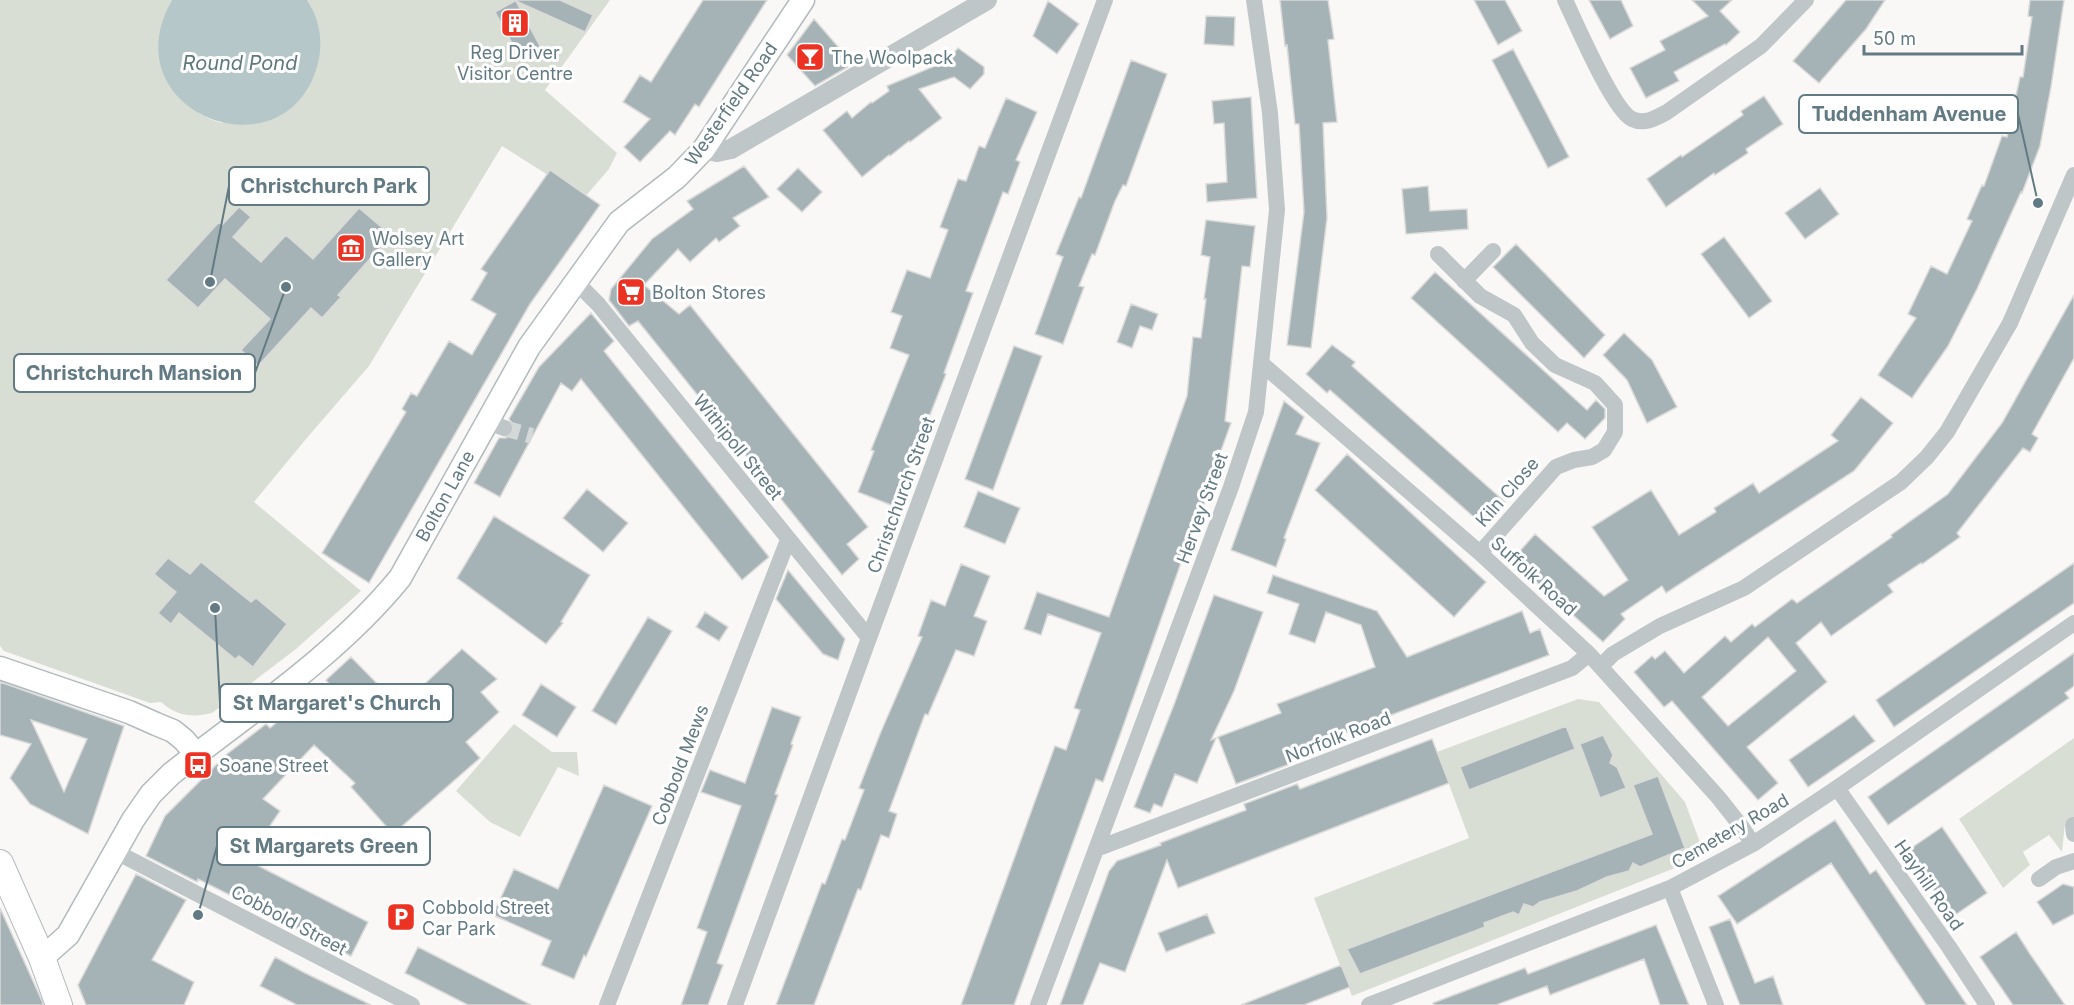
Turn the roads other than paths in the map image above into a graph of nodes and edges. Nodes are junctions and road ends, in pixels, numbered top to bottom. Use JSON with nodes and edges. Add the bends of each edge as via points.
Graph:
{"nodes":[{"id":1,"x":803,"y":0,"type":"edge"},
{"id":2,"x":987,"y":0,"type":"edge"},
{"id":3,"x":1105,"y":0,"type":"edge"},
{"id":4,"x":1254,"y":0,"type":"edge"},
{"id":5,"x":1565,"y":0,"type":"edge"},
{"id":6,"x":1806,"y":0,"type":"edge"},
{"id":7,"x":704,"y":149,"type":"junction"},
{"id":8,"x":2074,"y":175,"type":"edge"},
{"id":9,"x":648,"y":198,"type":"joint"},
{"id":10,"x":1492,"y":251,"type":"dead end"},
{"id":11,"x":1438,"y":254,"type":"dead end"},
{"id":12,"x":1464,"y":281,"type":"junction"},
{"id":13,"x":576,"y":282,"type":"junction"},
{"id":14,"x":1262,"y":363,"type":"junction"},
{"id":15,"x":788,"y":540,"type":"junction"},
{"id":16,"x":1480,"y":553,"type":"junction"},
{"id":17,"x":2074,"y":623,"type":"edge"},
{"id":18,"x":869,"y":638,"type":"junction"},
{"id":19,"x":1595,"y":660,"type":"junction"},
{"id":20,"x":0,"y":668,"type":"edge"},
{"id":21,"x":196,"y":754,"type":"junction"},
{"id":22,"x":1837,"y":788,"type":"junction"},
{"id":23,"x":2073,"y":825,"type":"edge"},
{"id":24,"x":2074,"y":834,"type":"edge"},
{"id":25,"x":1753,"y":844,"type":"junction"},
{"id":26,"x":1096,"y":849,"type":"junction"},
{"id":27,"x":116,"y":852,"type":"junction"},
{"id":28,"x":2074,"y":861,"type":"edge"},
{"id":29,"x":0,"y":863,"type":"edge"},
{"id":30,"x":2039,"y":879,"type":"dead end"},
{"id":31,"x":1670,"y":888,"type":"junction"},
{"id":32,"x":42,"y":958,"type":"junction"},
{"id":33,"x":59,"y":1005,"type":"edge"},
{"id":34,"x":412,"y":1005,"type":"edge"},
{"id":35,"x":608,"y":1005,"type":"edge"},
{"id":36,"x":735,"y":1005,"type":"edge"},
{"id":37,"x":1038,"y":1005,"type":"edge"},
{"id":38,"x":1369,"y":1005,"type":"edge"},
{"id":39,"x":1716,"y":1005,"type":"edge"},
{"id":40,"x":1987,"y":1005,"type":"edge"}],
"edges":[{"from":1,"to":7,"type":"main road","name":"Westerfield Road"},
{"from":2,"to":7,"type":"street","via":[[731,149]]},
{"from":3,"to":18,"type":"street","name":"Christchurch Street"},
{"from":4,"to":14,"type":"street","name":"Hervey Street","via":[[1270,114],[1277,203]]},
{"from":5,"to":6,"type":"street","via":[[1612,96],[1623,113],[1639,121],[1652,120],[1667,112],[1761,46]]},
{"from":7,"to":9,"type":"main road","name":"Westerfield Road","via":[[677,177]]},
{"from":8,"to":19,"type":"street","name":"Norfolk Road","via":[[2010,323],[1947,432],[1928,457],[1901,482],[1744,588]]},
{"from":9,"to":13,"type":"main road","name":"Bolton Lane","via":[[619,222]]},
{"from":10,"to":12,"type":"street"},
{"from":11,"to":12,"type":"street","name":"Kiln Close"},
{"from":12,"to":16,"type":"street","name":"Kiln Close","via":[[1479,296],[1514,315],[1532,343],[1555,365],[1595,383],[1615,405],[1615,432],[1604,450],[1556,467]]},
{"from":13,"to":15,"type":"street","name":"Withipoll Street","via":[[598,304]]},
{"from":13,"to":21,"type":"main road","name":"Bolton Lane","via":[[529,347],[495,425],[400,578],[378,604],[308,668]]},
{"from":14,"to":16,"type":"street","name":"Suffolk Road"},
{"from":14,"to":26,"type":"street","name":"Hervey Street","via":[[1256,412],[1246,443]]},
{"from":15,"to":18,"type":"street","name":"Withipoll Street"},
{"from":15,"to":35,"type":"street","name":"Cobbold Mews"},
{"from":16,"to":19,"type":"street","name":"Suffolk Road"},
{"from":17,"to":22,"type":"street","name":"Cemetery Road"},
{"from":18,"to":36,"type":"street","name":"Christchurch Street"},
{"from":19,"to":25,"type":"street","name":"Suffolk Road","via":[[1718,797]]},
{"from":19,"to":26,"type":"street","name":"Norfolk Road"},
{"from":20,"to":21,"type":"main road","via":[[173,731]]},
{"from":21,"to":27,"type":"main road","name":"Bolton Lane","via":[[152,794]]},
{"from":22,"to":25,"type":"street","name":"Cemetery Road"},
{"from":22,"to":40,"type":"street","name":"Hayhill Road"},
{"from":23,"to":24,"type":"street"},
{"from":25,"to":31,"type":"street","name":"Cemetery Road"},
{"from":26,"to":37,"type":"street","name":"Hervey Street"},
{"from":27,"to":32,"type":"main road","name":"Bolton Lane","via":[[68,935]]},
{"from":27,"to":34,"type":"street","name":"Cobbold Street"},
{"from":28,"to":30,"type":"street"},
{"from":29,"to":32,"type":"main road"},
{"from":31,"to":38,"type":"street","name":"Cemetery Road"},
{"from":31,"to":39,"type":"street"},
{"from":32,"to":33,"type":"main road"}]}
